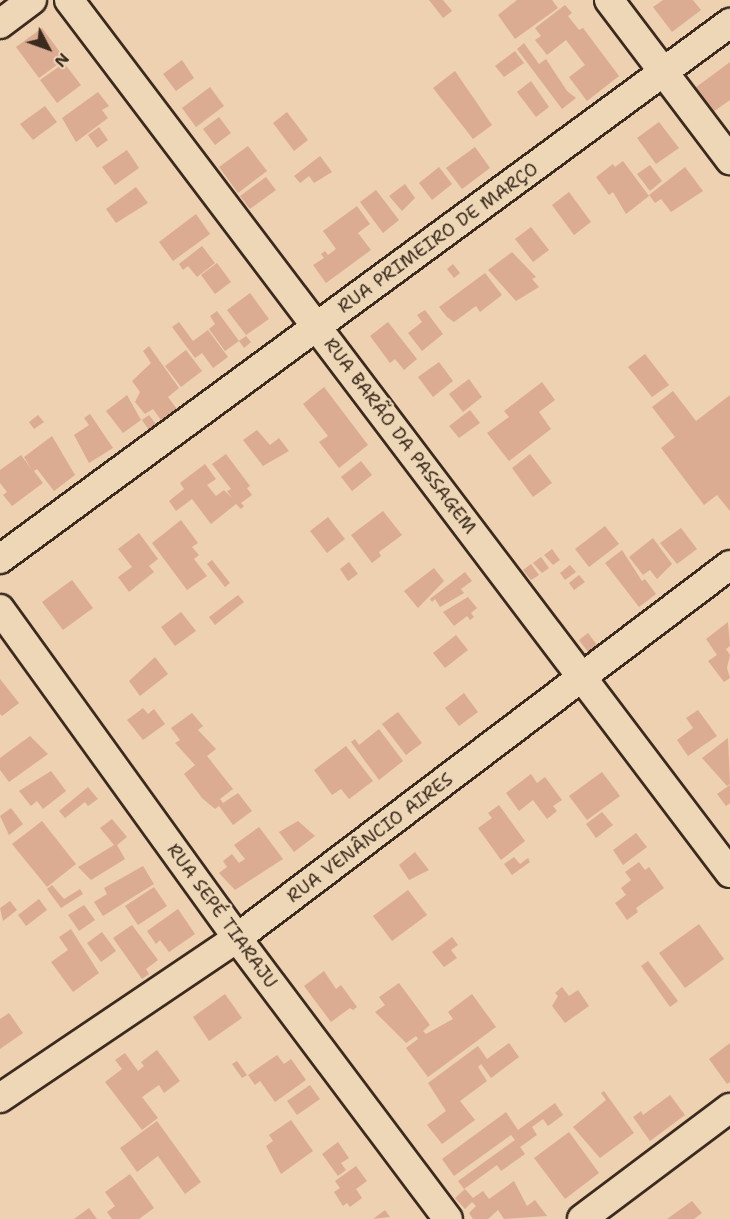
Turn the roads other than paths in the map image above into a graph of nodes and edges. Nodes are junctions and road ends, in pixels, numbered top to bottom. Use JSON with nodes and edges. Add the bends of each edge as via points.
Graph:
{"nodes":[{"id":1,"x":32,"y":0,"type":"edge"},
{"id":2,"x":69,"y":0,"type":"edge"},
{"id":3,"x":609,"y":0,"type":"edge"},
{"id":4,"x":730,"y":23,"type":"edge"},
{"id":5,"x":0,"y":24,"type":"edge"},
{"id":6,"x":665,"y":73,"type":"junction"},
{"id":7,"x":730,"y":160,"type":"edge"},
{"id":8,"x":318,"y":325,"type":"junction"},
{"id":9,"x":0,"y":559,"type":"edge"},
{"id":10,"x":730,"y":565,"type":"edge"},
{"id":11,"x":0,"y":609,"type":"edge"},
{"id":12,"x":581,"y":680,"type":"junction"},
{"id":13,"x":730,"y":873,"type":"edge"},
{"id":14,"x":237,"y":938,"type":"junction"},
{"id":15,"x":0,"y":1098,"type":"edge"},
{"id":16,"x":730,"y":1108,"type":"edge"},
{"id":17,"x":448,"y":1219,"type":"edge"},
{"id":18,"x":582,"y":1219,"type":"edge"}],
"edges":[{"from":1,"to":5,"type":"street"},
{"from":2,"to":8,"type":"street","name":"RUA BARÃO DA PASSAGEM"},
{"from":3,"to":6,"type":"street"},
{"from":4,"to":6,"type":"street","name":"RUA PRIMEIRO DE MARÇO"},
{"from":6,"to":7,"type":"street"},
{"from":6,"to":8,"type":"street","name":"RUA PRIMEIRO DE MARÇO"},
{"from":8,"to":9,"type":"street","name":"RUA PRIMEIRO DE MARÇO"},
{"from":8,"to":12,"type":"street","name":"RUA BARÃO DA PASSAGEM"},
{"from":10,"to":12,"type":"street","name":"RUA VENÂNCIO AIRES"},
{"from":11,"to":14,"type":"street","name":"RUA SEPÉ TIARAJU"},
{"from":12,"to":13,"type":"street","name":"RUA BARÃO DA PASSAGEM"},
{"from":12,"to":14,"type":"street","name":"RUA VENÂNCIO AIRES"},
{"from":14,"to":15,"type":"street","name":"RUA VENÂNCIO AIRES"},
{"from":14,"to":17,"type":"street","name":"RUA SEPÉ TIARAJU"},
{"from":16,"to":18,"type":"street"}]}
